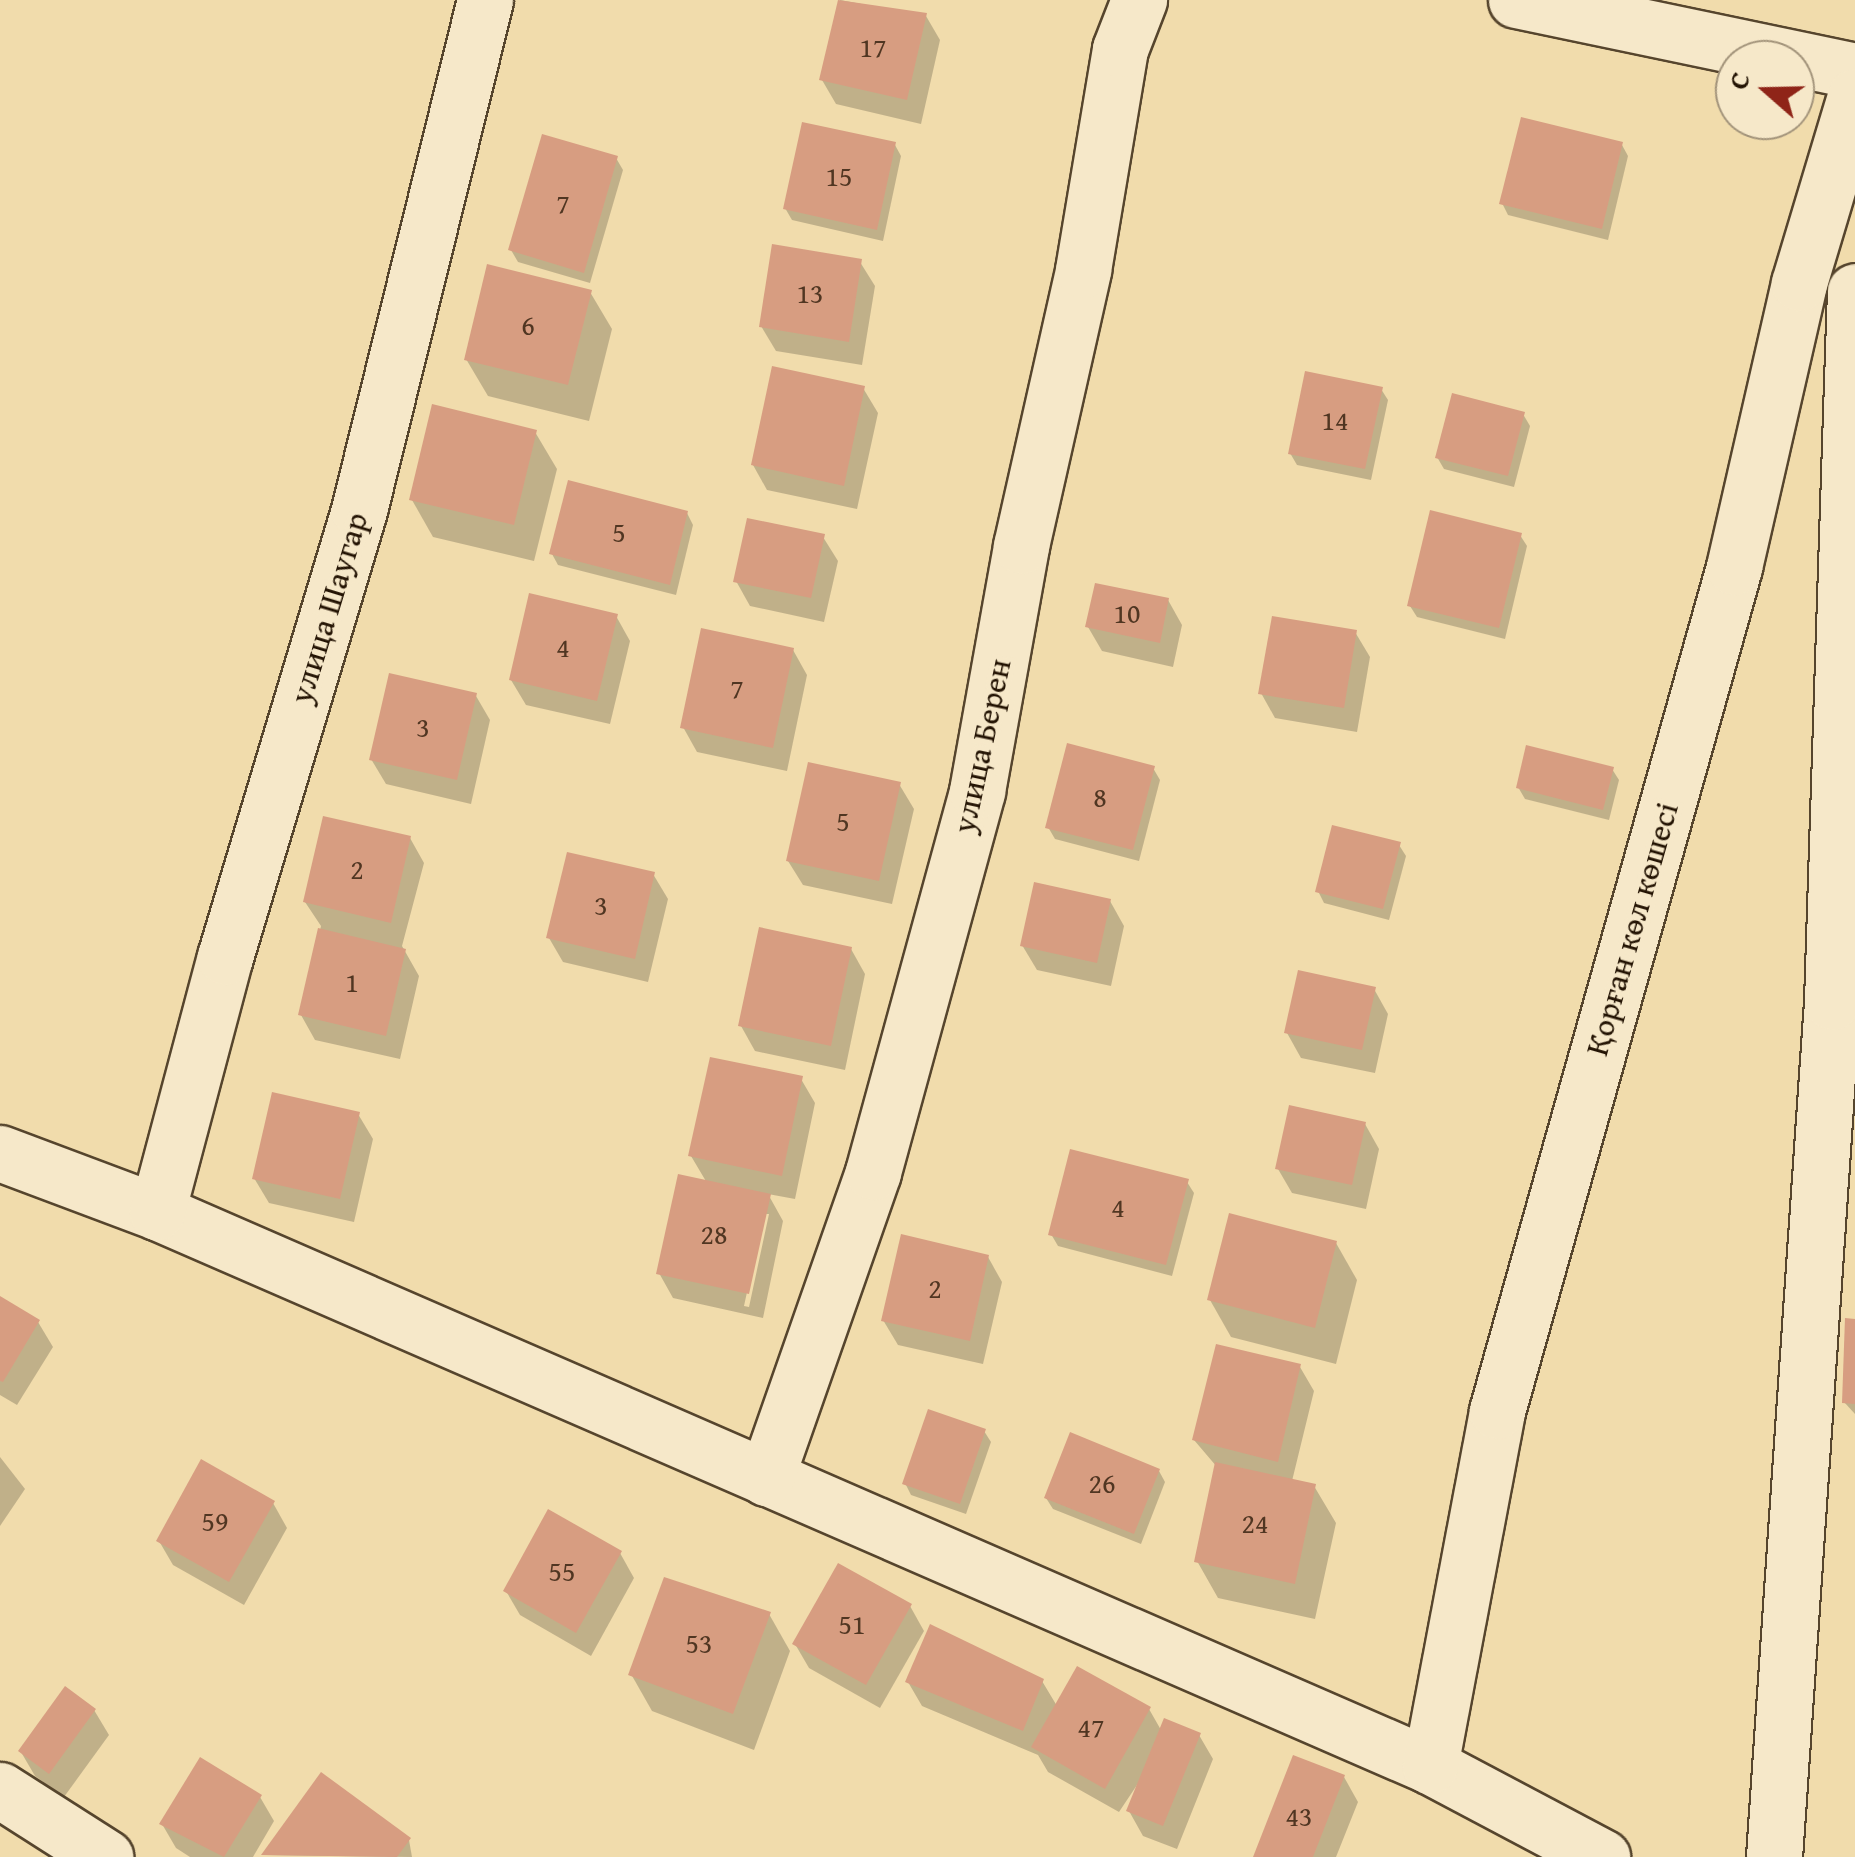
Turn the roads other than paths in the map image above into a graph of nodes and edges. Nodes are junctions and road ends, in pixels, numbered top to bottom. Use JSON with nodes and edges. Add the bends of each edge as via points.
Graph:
{"nodes":[{"id":1,"x":485,"y":0,"type":"edge"},
{"id":2,"x":1138,"y":0,"type":"edge"},
{"id":3,"x":1516,"y":0,"type":"edge"},
{"id":4,"x":1855,"y":71,"type":"edge"},
{"id":5,"x":1855,"y":96,"type":"edge"},
{"id":6,"x":1855,"y":291,"type":"edge"},
{"id":7,"x":0,"y":1153,"type":"edge"},
{"id":8,"x":156,"y":1212,"type":"junction"},
{"id":9,"x":766,"y":1478,"type":"junction"},
{"id":10,"x":1430,"y":1766,"type":"junction"},
{"id":11,"x":0,"y":1790,"type":"edge"},
{"id":12,"x":105,"y":1857,"type":"edge"},
{"id":13,"x":1602,"y":1857,"type":"edge"},
{"id":14,"x":1774,"y":1857,"type":"edge"}],
"edges":[{"from":1,"to":8,"type":"street","name":"улица Шаугар","via":[[359,510],[224,957]]},
{"from":2,"to":9,"type":"street","name":"улица Берен","via":[[1120,49],[1083,270],[1021,546],[976,791],[873,1172]]},
{"from":3,"to":4,"type":"street"},
{"from":5,"to":10,"type":"street","name":"Қорған көл көшесі","via":[[1799,283],[1734,567],[1497,1411]]},
{"from":6,"to":14,"type":"street","via":[[1832,1002]]},
{"from":7,"to":8,"type":"street"},
{"from":8,"to":9,"type":"street"},
{"from":9,"to":10,"type":"street"},
{"from":10,"to":13,"type":"street"},
{"from":11,"to":12,"type":"street"}]}
